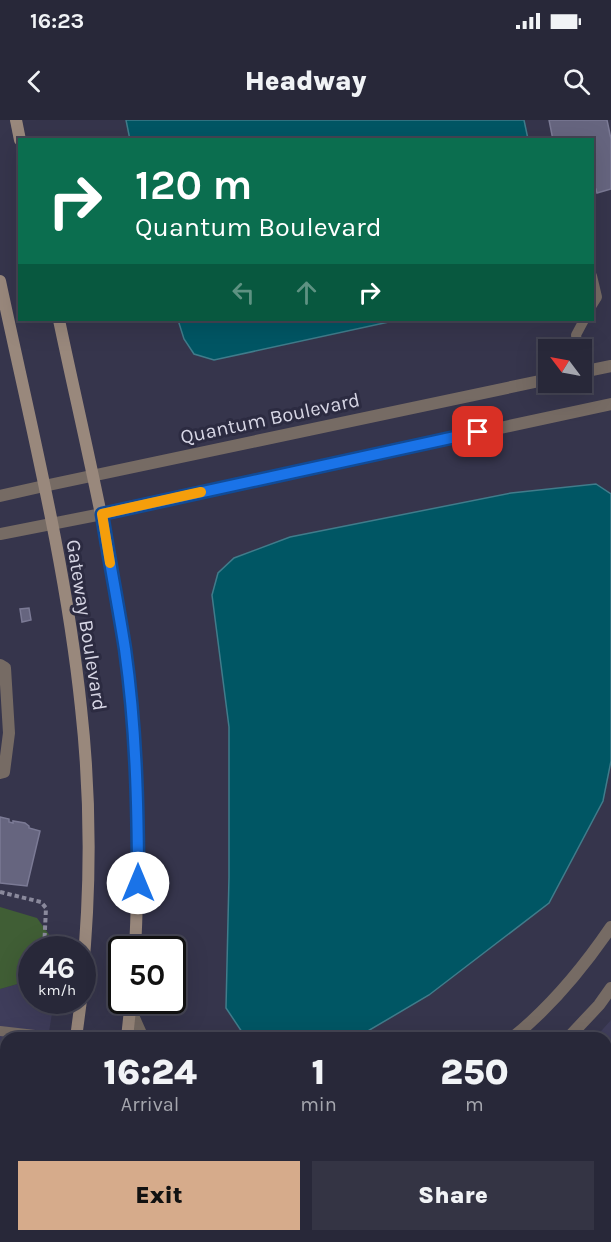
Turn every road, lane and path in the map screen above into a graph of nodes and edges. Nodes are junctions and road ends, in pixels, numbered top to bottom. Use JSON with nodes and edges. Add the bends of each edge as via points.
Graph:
{"nodes":[{"id":1,"x":16,"y":120,"type":"edge"},
{"id":2,"x":20,"y":138,"type":"edge"},
{"id":3,"x":0,"y":281,"type":"edge"},
{"id":4,"x":594,"y":284,"type":"edge"},
{"id":5,"x":594,"y":302,"type":"edge"},
{"id":6,"x":58,"y":321,"type":"edge"},
{"id":7,"x":583,"y":321,"type":"edge"},
{"id":8,"x":577,"y":339,"type":"edge"},
{"id":9,"x":611,"y":366,"type":"edge"},
{"id":10,"x":592,"y":370,"type":"edge"},
{"id":11,"x":538,"y":381,"type":"edge"},
{"id":12,"x":611,"y":404,"type":"edge"},
{"id":13,"x":92,"y":475,"type":"junction"},
{"id":14,"x":44,"y":486,"type":"junction"},
{"id":15,"x":0,"y":496,"type":"edge"},
{"id":16,"x":102,"y":514,"type":"junction"},
{"id":17,"x":51,"y":523,"type":"junction"},
{"id":18,"x":0,"y":534,"type":"edge"},
{"id":19,"x":0,"y":665,"type":"edge"},
{"id":20,"x":0,"y":773,"type":"edge"},
{"id":21,"x":0,"y":892,"type":"edge"},
{"id":22,"x":611,"y":927,"type":"edge"},
{"id":23,"x":45,"y":936,"type":"edge"},
{"id":24,"x":85,"y":936,"type":"edge"},
{"id":25,"x":135,"y":936,"type":"edge"},
{"id":26,"x":611,"y":988,"type":"edge"},
{"id":27,"x":79,"y":1014,"type":"edge"},
{"id":28,"x":129,"y":1014,"type":"edge"},
{"id":29,"x":134,"y":1014,"type":"edge"},
{"id":30,"x":77,"y":1032,"type":"edge"},
{"id":31,"x":128,"y":1032,"type":"edge"},
{"id":32,"x":141,"y":1032,"type":"edge"},
{"id":33,"x":519,"y":1032,"type":"edge"},
{"id":34,"x":574,"y":1032,"type":"edge"}],
"edges":[{"from":1,"to":2,"type":"main road"},
{"from":3,"to":14,"type":"main road","name":"Gateway Boulevard"},
{"from":4,"to":5,"type":"lane"},
{"from":6,"to":13,"type":"main road","name":"Gateway Boulevard"},
{"from":7,"to":8,"type":"lane"},
{"from":9,"to":10,"type":"street"},
{"from":11,"to":13,"type":"street","name":"Quantum Boulevard"},
{"from":12,"to":16,"type":"street"},
{"from":13,"to":14,"type":"street","name":"Quantum Boulevard"},
{"from":13,"to":16,"type":"main road","name":"Gateway Boulevard"},
{"from":14,"to":15,"type":"street","name":"Quantum Boulevard"},
{"from":14,"to":17,"type":"main road","name":"Gateway Boulevard"},
{"from":16,"to":17,"type":"street"},
{"from":16,"to":25,"type":"main road","name":"Gateway Boulevard","via":[[125,651],[134,737],[138,823]]},
{"from":17,"to":18,"type":"street"},
{"from":17,"to":24,"type":"main road","name":"Gateway Boulevard","via":[[81,708],[89,873]]},
{"from":19,"to":20,"type":"street","via":[[4,668],[9,733],[4,772]]},
{"from":21,"to":23,"type":"path","via":[[41,902],[46,908]]},
{"from":22,"to":33,"type":"street","via":[[561,993]]},
{"from":26,"to":34,"type":"street"},
{"from":27,"to":30,"type":"main road"},
{"from":28,"to":31,"type":"main road"},
{"from":29,"to":32,"type":"street"}]}
